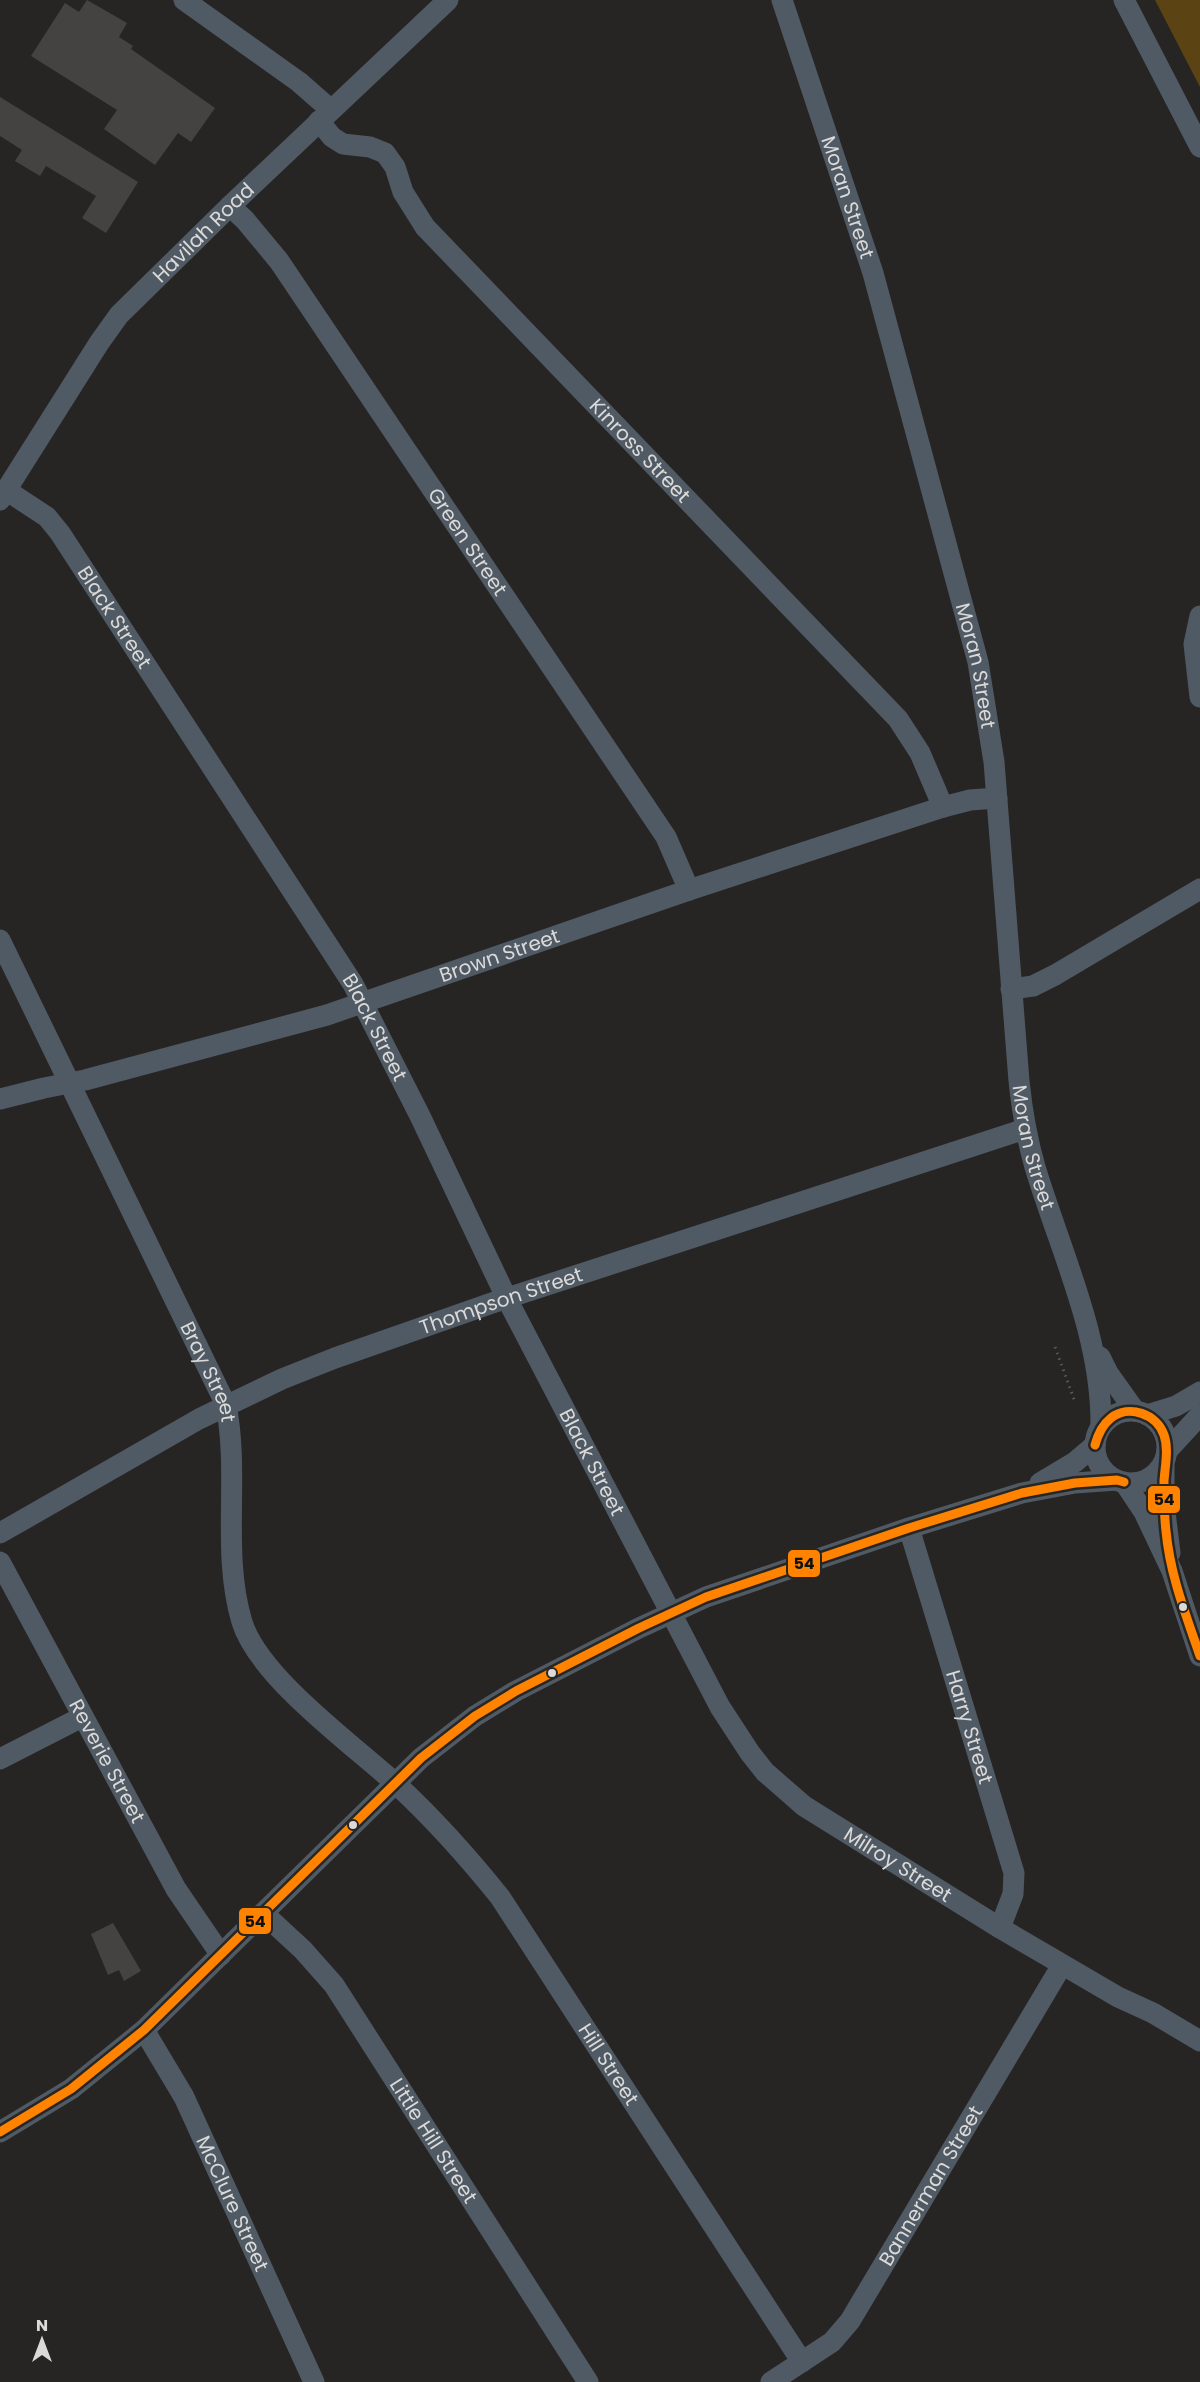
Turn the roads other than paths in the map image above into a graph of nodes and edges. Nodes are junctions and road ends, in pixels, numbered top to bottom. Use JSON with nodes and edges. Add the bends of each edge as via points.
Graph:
{"nodes":[{"id":1,"x":184,"y":0,"type":"edge"},
{"id":2,"x":448,"y":0,"type":"edge"},
{"id":3,"x":782,"y":0,"type":"edge"},
{"id":4,"x":1124,"y":0,"type":"edge"},
{"id":5,"x":325,"y":115,"type":"junction"},
{"id":6,"x":1200,"y":147,"type":"edge"},
{"id":7,"x":230,"y":206,"type":"junction"},
{"id":8,"x":3,"y":495,"type":"edge"},
{"id":9,"x":1200,"y":616,"type":"edge"},
{"id":10,"x":1200,"y":698,"type":"edge"},
{"id":11,"x":997,"y":798,"type":"junction"},
{"id":12,"x":943,"y":807,"type":"junction"},
{"id":13,"x":1200,"y":889,"type":"edge"},
{"id":14,"x":689,"y":890,"type":"junction"},
{"id":15,"x":0,"y":940,"type":"edge"},
{"id":16,"x":1011,"y":989,"type":"junction"},
{"id":17,"x":364,"y":1004,"type":"junction"},
{"id":18,"x":70,"y":1083,"type":"junction"},
{"id":19,"x":0,"y":1099,"type":"edge"},
{"id":20,"x":1025,"y":1129,"type":"junction"},
{"id":21,"x":507,"y":1299,"type":"junction"},
{"id":22,"x":1094,"y":1346,"type":"junction"},
{"id":23,"x":1200,"y":1392,"type":"edge"},
{"id":24,"x":226,"y":1405,"type":"junction"},
{"id":25,"x":1141,"y":1413,"type":"junction"},
{"id":26,"x":1200,"y":1415,"type":"edge"},
{"id":27,"x":1098,"y":1436,"type":"junction"},
{"id":28,"x":1165,"y":1457,"type":"junction"},
{"id":29,"x":1121,"y":1481,"type":"junction"},
{"id":30,"x":1022,"y":1493,"type":"junction"},
{"id":31,"x":909,"y":1528,"type":"junction"},
{"id":32,"x":0,"y":1533,"type":"edge"},
{"id":33,"x":0,"y":1562,"type":"edge"},
{"id":34,"x":1172,"y":1571,"type":"junction"},
{"id":35,"x":671,"y":1612,"type":"junction"},
{"id":36,"x":1200,"y":1656,"type":"edge"},
{"id":37,"x":82,"y":1717,"type":"junction"},
{"id":38,"x":0,"y":1759,"type":"edge"},
{"id":39,"x":395,"y":1783,"type":"junction"},
{"id":40,"x":263,"y":1913,"type":"junction"},
{"id":41,"x":1000,"y":1928,"type":"junction"},
{"id":42,"x":221,"y":1955,"type":"junction"},
{"id":43,"x":1062,"y":1965,"type":"junction"},
{"id":44,"x":144,"y":2030,"type":"junction"},
{"id":45,"x":1200,"y":2041,"type":"edge"},
{"id":46,"x":0,"y":2132,"type":"edge"},
{"id":47,"x":802,"y":2362,"type":"junction"},
{"id":48,"x":314,"y":2382,"type":"edge"},
{"id":49,"x":588,"y":2382,"type":"edge"},
{"id":50,"x":771,"y":2382,"type":"edge"}],
"edges":[{"from":1,"to":5,"type":"street","name":"Kinross Street","via":[[291,76]]},
{"from":2,"to":5,"type":"street","name":"Havilah Road"},
{"from":3,"to":11,"type":"street","name":"Moran Street","via":[[873,273],[969,626],[985,697]]},
{"from":4,"to":6,"type":"street"},
{"from":5,"to":7,"type":"street","name":"Havilah Road"},
{"from":5,"to":12,"type":"street","name":"Kinross Street","via":[[332,137],[343,144],[384,153],[425,227],[898,719],[920,753]]},
{"from":7,"to":8,"type":"street","name":"Havilah Road","via":[[119,315]]},
{"from":7,"to":14,"type":"street","name":"Green Street","via":[[279,261],[666,837]]},
{"from":8,"to":17,"type":"street","name":"Black Street","via":[[47,517],[60,533]]},
{"from":9,"to":10,"type":"street","via":[[1194,657]]},
{"from":11,"to":12,"type":"street","name":"Brown Street"},
{"from":11,"to":16,"type":"street","name":"Moran Street"},
{"from":12,"to":14,"type":"street","name":"Brown Street"},
{"from":13,"to":16,"type":"street","via":[[1055,975],[1033,986]]},
{"from":14,"to":17,"type":"street","name":"Brown Street"},
{"from":15,"to":18,"type":"street","name":"Bray Street"},
{"from":16,"to":20,"type":"street","name":"Moran Street"},
{"from":17,"to":18,"type":"street","name":"Brown Street"},
{"from":17,"to":21,"type":"street","name":"Black Street"},
{"from":18,"to":19,"type":"street","name":"Brown Street"},
{"from":18,"to":24,"type":"street","name":"Bray Street"},
{"from":20,"to":21,"type":"street","name":"Thompson Street"},
{"from":20,"to":22,"type":"street","name":"Moran Street"},
{"from":21,"to":24,"type":"street","name":"Thompson Street","via":[[335,1358]]},
{"from":21,"to":35,"type":"street","name":"Black Street"},
{"from":22,"to":25,"type":"street","name":"Moran Street","via":[[1108,1373]]},
{"from":22,"to":27,"type":"street","name":"Moran Street","via":[[1100,1393]]},
{"from":23,"to":25,"type":"street","via":[[1176,1406]]},
{"from":24,"to":32,"type":"street","name":"Thompson Street"},
{"from":24,"to":39,"type":"street","name":"Bray Street","via":[[233,1566],[243,1624],[252,1644],[280,1679]]},
{"from":25,"to":27,"type":"street","via":[[1116,1415]]},
{"from":25,"to":28,"type":"street","via":[[1163,1430]]},
{"from":26,"to":28,"type":"street"},
{"from":27,"to":29,"type":"street","via":[[1101,1465]]},
{"from":27,"to":30,"type":"street","via":[[1064,1470]]},
{"from":28,"to":29,"type":"street","via":[[1148,1479]]},
{"from":28,"to":34,"type":"street","via":[[1164,1504]]},
{"from":29,"to":30,"type":"street","via":[[1075,1483]]},
{"from":29,"to":34,"type":"street","via":[[1144,1512]]},
{"from":30,"to":31,"type":"street"},
{"from":31,"to":35,"type":"street"},
{"from":31,"to":41,"type":"street","name":"Harry Street","via":[[1014,1873],[1013,1894]]},
{"from":33,"to":37,"type":"street","name":"Reverie Street"},
{"from":34,"to":36,"type":"street"},
{"from":35,"to":39,"type":"street","via":[[516,1691],[449,1735]]},
{"from":35,"to":41,"type":"street","name":"Milroy Street","via":[[733,1728],[784,1790],[829,1823]]},
{"from":37,"to":38,"type":"street"},
{"from":37,"to":42,"type":"street","name":"Reverie Street","via":[[176,1889]]},
{"from":39,"to":40,"type":"street"},
{"from":39,"to":47,"type":"street","name":"Hill Street","via":[[461,1848],[500,1897]]},
{"from":40,"to":42,"type":"street"},
{"from":40,"to":49,"type":"street","name":"Little Hill Street","via":[[334,1985]]},
{"from":41,"to":43,"type":"street","name":"Milroy Street"},
{"from":42,"to":44,"type":"street"},
{"from":43,"to":45,"type":"street","name":"Milroy Street"},
{"from":43,"to":47,"type":"street","name":"Bannerman Street","via":[[850,2321],[832,2342]]},
{"from":44,"to":46,"type":"street","via":[[71,2089]]},
{"from":44,"to":48,"type":"street","name":"McClure Street","via":[[184,2097]]},
{"from":47,"to":50,"type":"street","name":"Bannerman Street"}]}
